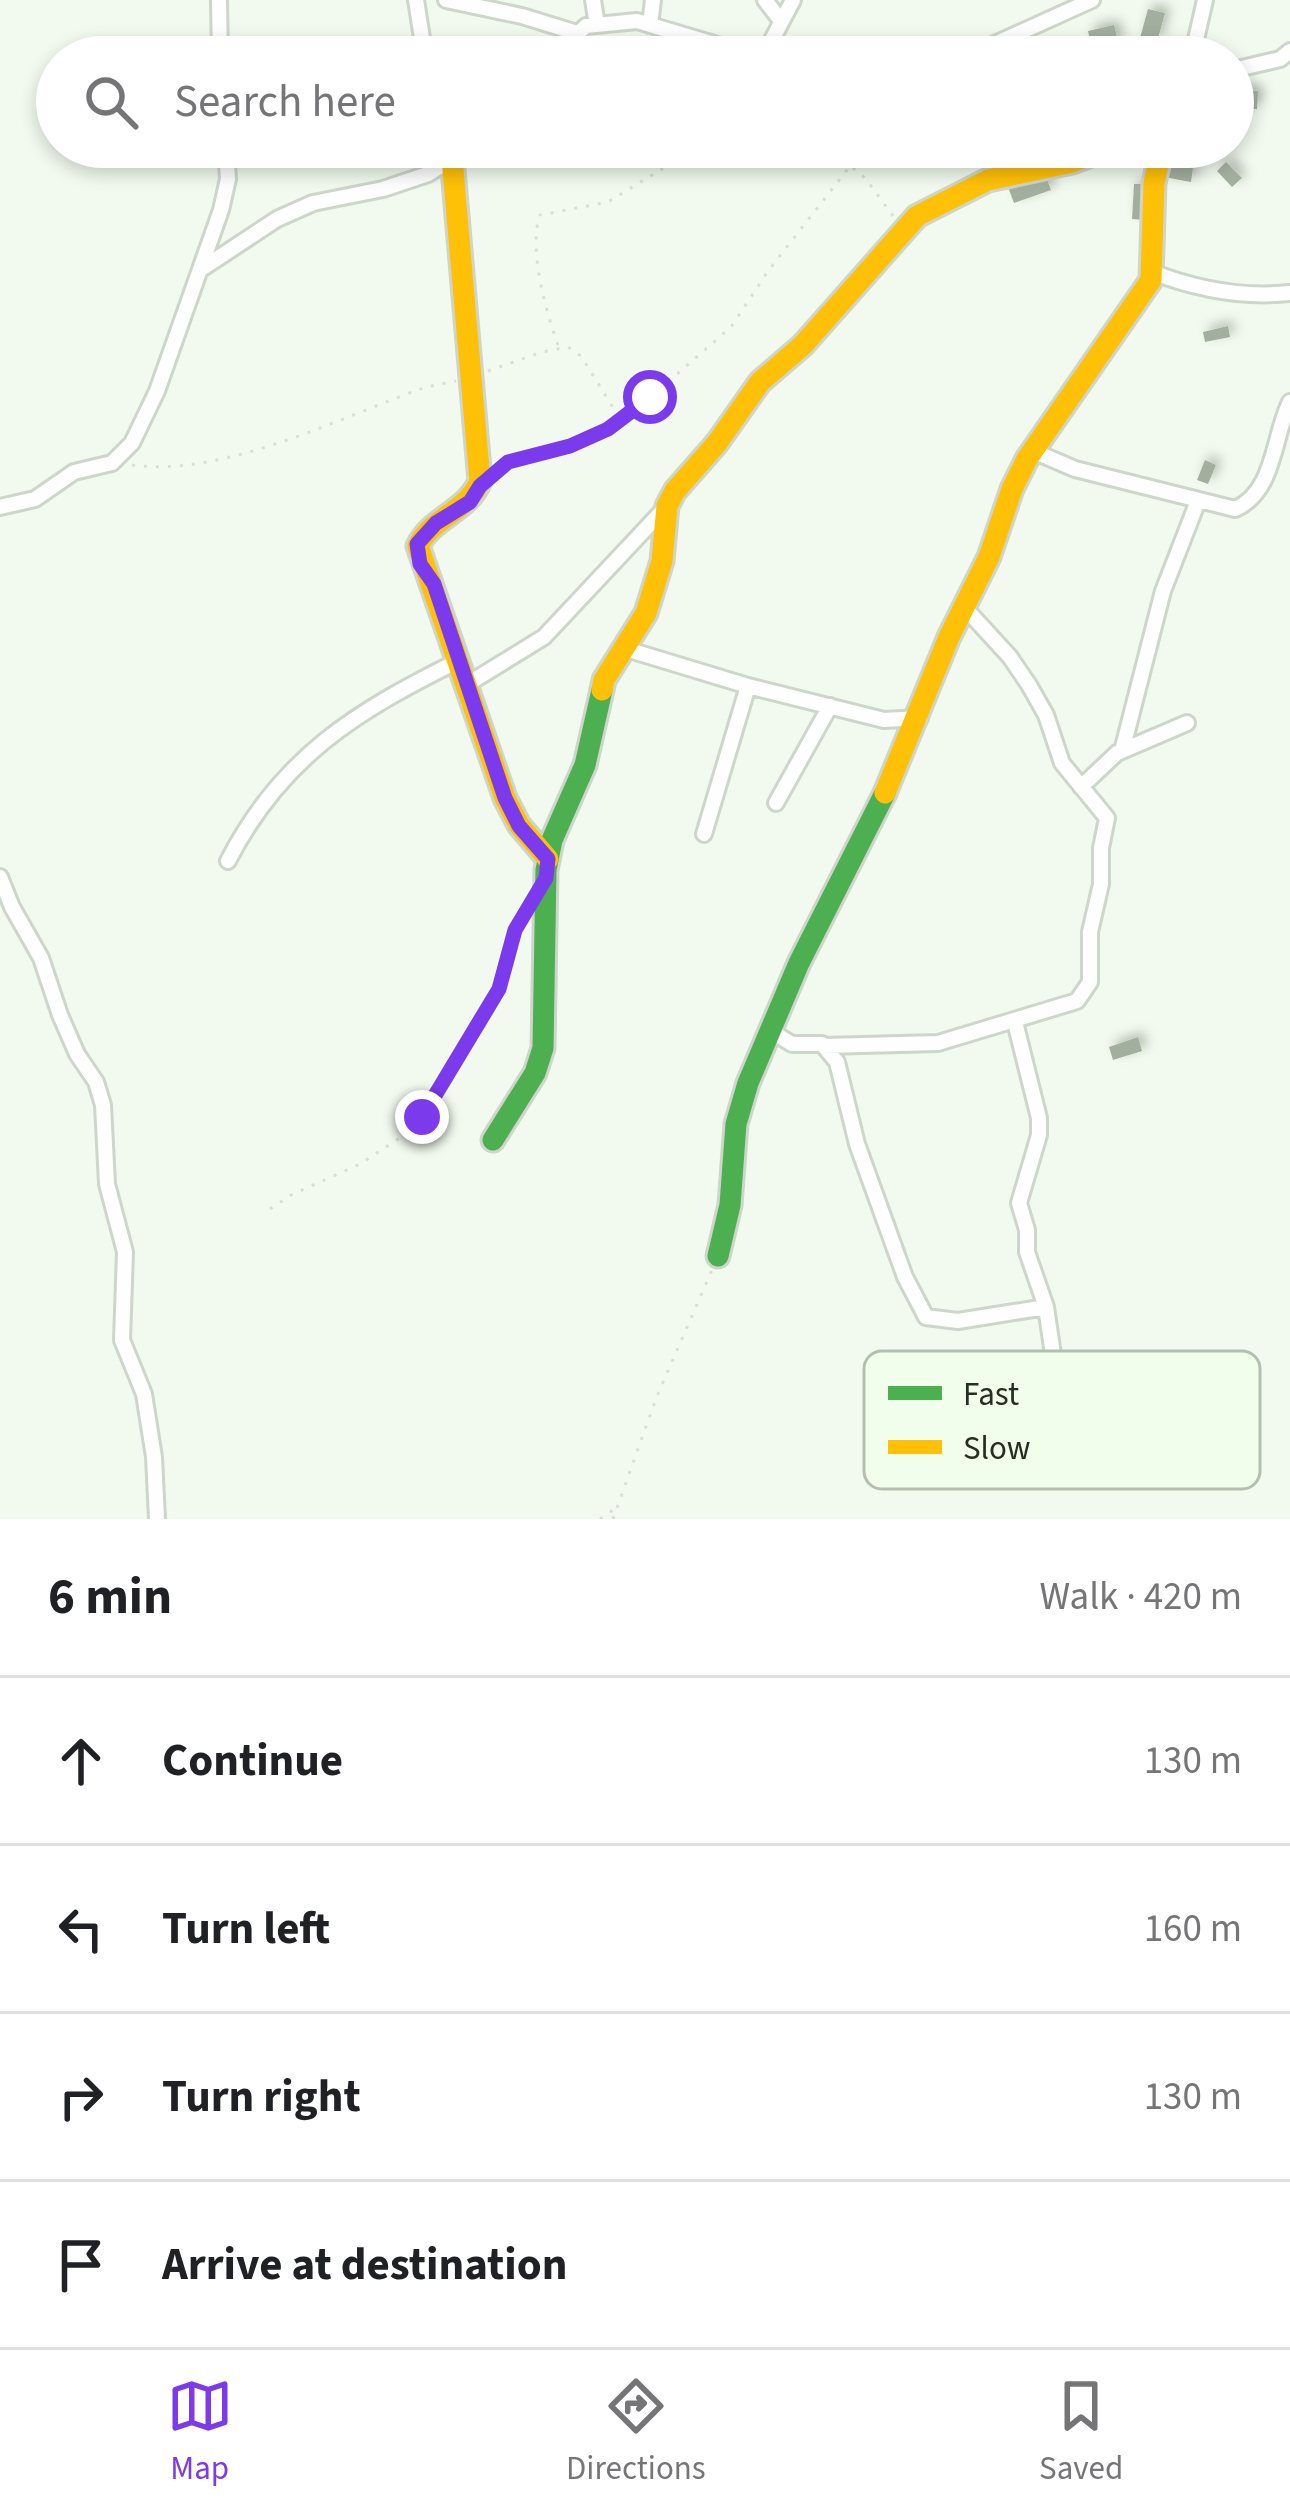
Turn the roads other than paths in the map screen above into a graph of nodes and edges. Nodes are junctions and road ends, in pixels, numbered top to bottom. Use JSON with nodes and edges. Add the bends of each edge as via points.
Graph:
{"nodes":[{"id":1,"x":220,"y":0,"type":"edge"},
{"id":2,"x":416,"y":0,"type":"edge"},
{"id":3,"x":446,"y":0,"type":"edge"},
{"id":4,"x":593,"y":0,"type":"edge"},
{"id":5,"x":652,"y":0,"type":"edge"},
{"id":6,"x":765,"y":0,"type":"edge"},
{"id":7,"x":793,"y":0,"type":"edge"},
{"id":8,"x":1044,"y":0,"type":"edge"},
{"id":9,"x":1092,"y":0,"type":"edge"},
{"id":10,"x":1205,"y":0,"type":"edge"},
{"id":11,"x":1053,"y":16,"type":"junction"},
{"id":12,"x":781,"y":21,"type":"junction"},
{"id":13,"x":597,"y":25,"type":"junction"},
{"id":14,"x":650,"y":25,"type":"junction"},
{"id":15,"x":577,"y":33,"type":"junction"},
{"id":16,"x":220,"y":36,"type":"edge"},
{"id":17,"x":421,"y":36,"type":"edge"},
{"id":18,"x":574,"y":36,"type":"edge"},
{"id":19,"x":688,"y":36,"type":"edge"},
{"id":20,"x":772,"y":36,"type":"edge"},
{"id":21,"x":1011,"y":36,"type":"edge"},
{"id":22,"x":1197,"y":36,"type":"edge"},
{"id":23,"x":1290,"y":51,"type":"edge"},
{"id":24,"x":1254,"y":65,"type":"edge"},
{"id":25,"x":227,"y":168,"type":"edge"},
{"id":26,"x":436,"y":168,"type":"edge"},
{"id":27,"x":460,"y":168,"type":"edge"},
{"id":28,"x":1044,"y":168,"type":"edge"},
{"id":29,"x":1156,"y":168,"type":"edge"},
{"id":30,"x":200,"y":270,"type":"junction"},
{"id":31,"x":1152,"y":272,"type":"junction"},
{"id":32,"x":1290,"y":293,"type":"edge"},
{"id":33,"x":1290,"y":403,"type":"edge"},
{"id":34,"x":1033,"y":451,"type":"junction"},
{"id":35,"x":1198,"y":501,"type":"junction"},
{"id":36,"x":667,"y":506,"type":"junction"},
{"id":37,"x":0,"y":507,"type":"edge"},
{"id":38,"x":965,"y":608,"type":"junction"},
{"id":39,"x":626,"y":649,"type":"junction"},
{"id":40,"x":458,"y":661,"type":"junction"},
{"id":41,"x":466,"y":685,"type":"junction"},
{"id":42,"x":748,"y":686,"type":"junction"},
{"id":43,"x":830,"y":706,"type":"junction"},
{"id":44,"x":920,"y":718,"type":"junction"},
{"id":45,"x":1187,"y":723,"type":"dead end"},
{"id":46,"x":1122,"y":751,"type":"junction"},
{"id":47,"x":1082,"y":787,"type":"junction"},
{"id":48,"x":776,"y":803,"type":"dead end"},
{"id":49,"x":704,"y":834,"type":"dead end"},
{"id":50,"x":228,"y":861,"type":"dead end"},
{"id":51,"x":547,"y":868,"type":"junction"},
{"id":52,"x":0,"y":877,"type":"edge"},
{"id":53,"x":1015,"y":1022,"type":"junction"},
{"id":54,"x":769,"y":1030,"type":"junction"},
{"id":55,"x":824,"y":1046,"type":"junction"},
{"id":56,"x":493,"y":1140,"type":"dead end"},
{"id":57,"x":718,"y":1256,"type":"road end"},
{"id":58,"x":1046,"y":1307,"type":"junction"},
{"id":59,"x":1052,"y":1351,"type":"edge"},
{"id":60,"x":157,"y":1519,"type":"edge"}],
"edges":[{"from":1,"to":16,"type":"street"},
{"from":2,"to":17,"type":"street"},
{"from":3,"to":15,"type":"street"},
{"from":4,"to":13,"type":"street"},
{"from":5,"to":14,"type":"street"},
{"from":6,"to":12,"type":"street"},
{"from":7,"to":12,"type":"street"},
{"from":8,"to":11,"type":"street"},
{"from":9,"to":11,"type":"street"},
{"from":10,"to":22,"type":"street"},
{"from":11,"to":21,"type":"street"},
{"from":12,"to":20,"type":"street"},
{"from":13,"to":14,"type":"street"},
{"from":13,"to":15,"type":"street"},
{"from":14,"to":19,"type":"street"},
{"from":15,"to":18,"type":"street"},
{"from":23,"to":24,"type":"street"},
{"from":25,"to":30,"type":"street"},
{"from":26,"to":30,"type":"street","via":[[313,203]]},
{"from":27,"to":40,"type":"street","via":[[480,486],[417,544]]},
{"from":28,"to":36,"type":"street","via":[[961,190],[917,216],[760,382]]},
{"from":29,"to":31,"type":"street"},
{"from":30,"to":37,"type":"street","via":[[144,424],[115,461],[60,479],[35,500]]},
{"from":31,"to":32,"type":"street","via":[[1205,288]]},
{"from":31,"to":34,"type":"street"},
{"from":33,"to":35,"type":"street","via":[[1272,463],[1250,500],[1235,509]]},
{"from":34,"to":35,"type":"street"},
{"from":34,"to":38,"type":"street"},
{"from":35,"to":46,"type":"street","via":[[1163,591]]},
{"from":36,"to":39,"type":"street","via":[[662,561]]},
{"from":36,"to":41,"type":"street","via":[[544,637]]},
{"from":38,"to":44,"type":"street"},
{"from":38,"to":47,"type":"street","via":[[1030,685],[1062,763]]},
{"from":39,"to":42,"type":"street"},
{"from":39,"to":51,"type":"street","via":[[604,680],[586,765]]},
{"from":40,"to":41,"type":"street"},
{"from":40,"to":50,"type":"street","via":[[333,732],[260,803]]},
{"from":41,"to":51,"type":"street","via":[[505,798]]},
{"from":42,"to":43,"type":"street"},
{"from":42,"to":49,"type":"street"},
{"from":43,"to":44,"type":"street","via":[[884,720]]},
{"from":43,"to":48,"type":"street"},
{"from":44,"to":54,"type":"street"},
{"from":45,"to":46,"type":"street"},
{"from":46,"to":47,"type":"street"},
{"from":47,"to":53,"type":"street","via":[[1107,818],[1090,982],[1077,1000]]},
{"from":51,"to":56,"type":"street","via":[[543,1048]]},
{"from":52,"to":60,"type":"street","via":[[103,1105],[107,1184],[125,1252],[122,1340],[144,1394]]},
{"from":53,"to":55,"type":"street","via":[[938,1043]]},
{"from":53,"to":58,"type":"street","via":[[1040,1136],[1018,1204]]},
{"from":54,"to":55,"type":"street","via":[[792,1044]]},
{"from":54,"to":57,"type":"street","via":[[736,1124]]},
{"from":55,"to":58,"type":"street","via":[[838,1062],[857,1144],[926,1317],[958,1322]]},
{"from":58,"to":59,"type":"street"}]}
